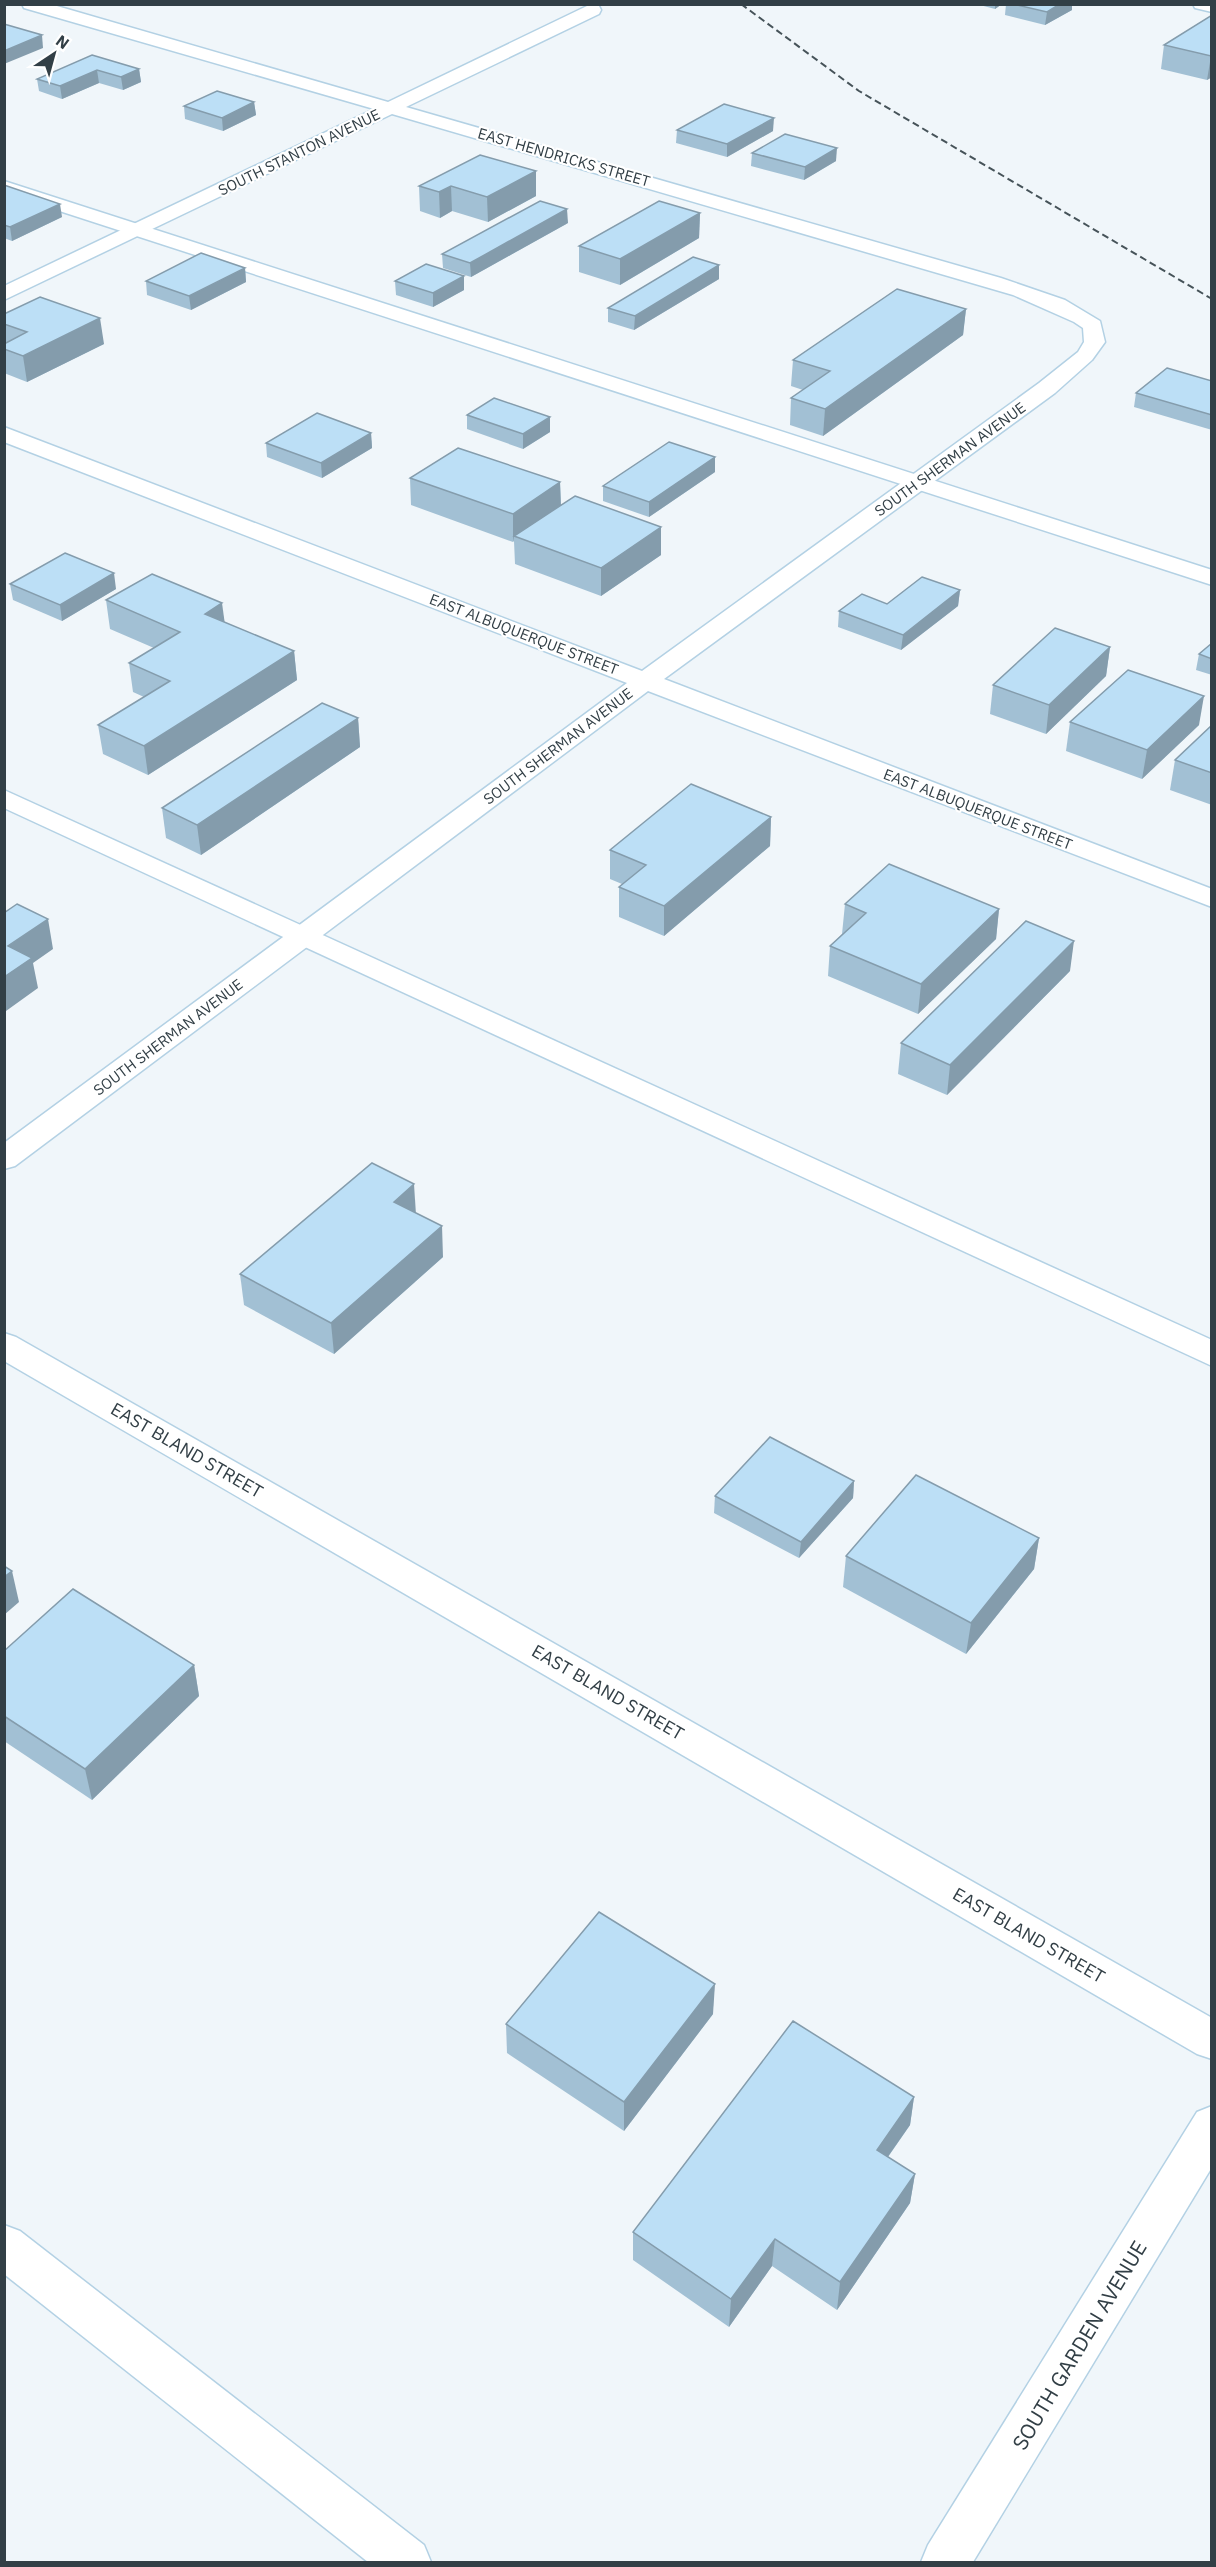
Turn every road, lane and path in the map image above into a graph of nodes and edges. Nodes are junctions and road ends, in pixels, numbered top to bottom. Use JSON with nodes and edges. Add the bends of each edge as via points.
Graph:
{"nodes":[{"id":1,"x":30,"y":4,"type":"edge"},
{"id":2,"x":1201,"y":4,"type":"edge"},
{"id":3,"x":590,"y":7,"type":"edge"},
{"id":4,"x":1212,"y":7,"type":"edge"},
{"id":5,"x":393,"y":108,"type":"junction"},
{"id":6,"x":4,"y":187,"type":"edge"},
{"id":7,"x":137,"y":230,"type":"junction"},
{"id":8,"x":4,"y":294,"type":"edge"},
{"id":9,"x":1093,"y":325,"type":"joint"},
{"id":10,"x":4,"y":434,"type":"edge"},
{"id":11,"x":915,"y":484,"type":"junction"},
{"id":12,"x":1212,"y":578,"type":"edge"},
{"id":13,"x":645,"y":681,"type":"junction"},
{"id":14,"x":4,"y":798,"type":"edge"},
{"id":15,"x":1212,"y":899,"type":"edge"},
{"id":16,"x":303,"y":936,"type":"junction"},
{"id":17,"x":4,"y":1159,"type":"edge"},
{"id":18,"x":4,"y":1345,"type":"edge"},
{"id":19,"x":1212,"y":1354,"type":"edge"},
{"id":20,"x":1212,"y":2040,"type":"edge"},
{"id":21,"x":1212,"y":2127,"type":"edge"},
{"id":22,"x":4,"y":2246,"type":"edge"},
{"id":23,"x":407,"y":2562,"type":"edge"},
{"id":24,"x":945,"y":2562,"type":"edge"}],
"edges":[{"from":1,"to":5,"type":"street","name":"EAST HENDRICKS STREET"},
{"from":2,"to":4,"type":"street"},
{"from":3,"to":5,"type":"street","name":"SOUTH STANTON AVENUE"},
{"from":5,"to":7,"type":"street","name":"SOUTH STANTON AVENUE"},
{"from":5,"to":9,"type":"street","name":"EAST HENDRICKS STREET","via":[[994,282],[1057,303]]},
{"from":6,"to":7,"type":"street"},
{"from":7,"to":8,"type":"street","name":"SOUTH STANTON AVENUE"},
{"from":7,"to":11,"type":"street"},
{"from":9,"to":11,"type":"street","name":"SOUTH SHERMAN AVENUE","via":[[1095,342],[1085,356]]},
{"from":10,"to":13,"type":"street","name":"EAST ALBUQUERQUE STREET"},
{"from":11,"to":12,"type":"street"},
{"from":11,"to":13,"type":"street","name":"SOUTH SHERMAN AVENUE"},
{"from":13,"to":15,"type":"street","name":"EAST ALBUQUERQUE STREET"},
{"from":13,"to":16,"type":"street","name":"SOUTH SHERMAN AVENUE"},
{"from":14,"to":16,"type":"street"},
{"from":16,"to":17,"type":"street","name":"SOUTH SHERMAN AVENUE"},
{"from":16,"to":19,"type":"street"},
{"from":18,"to":20,"type":"street","name":"EAST BLAND STREET"},
{"from":21,"to":24,"type":"street","name":"SOUTH GARDEN AVENUE"},
{"from":22,"to":23,"type":"street"}]}
